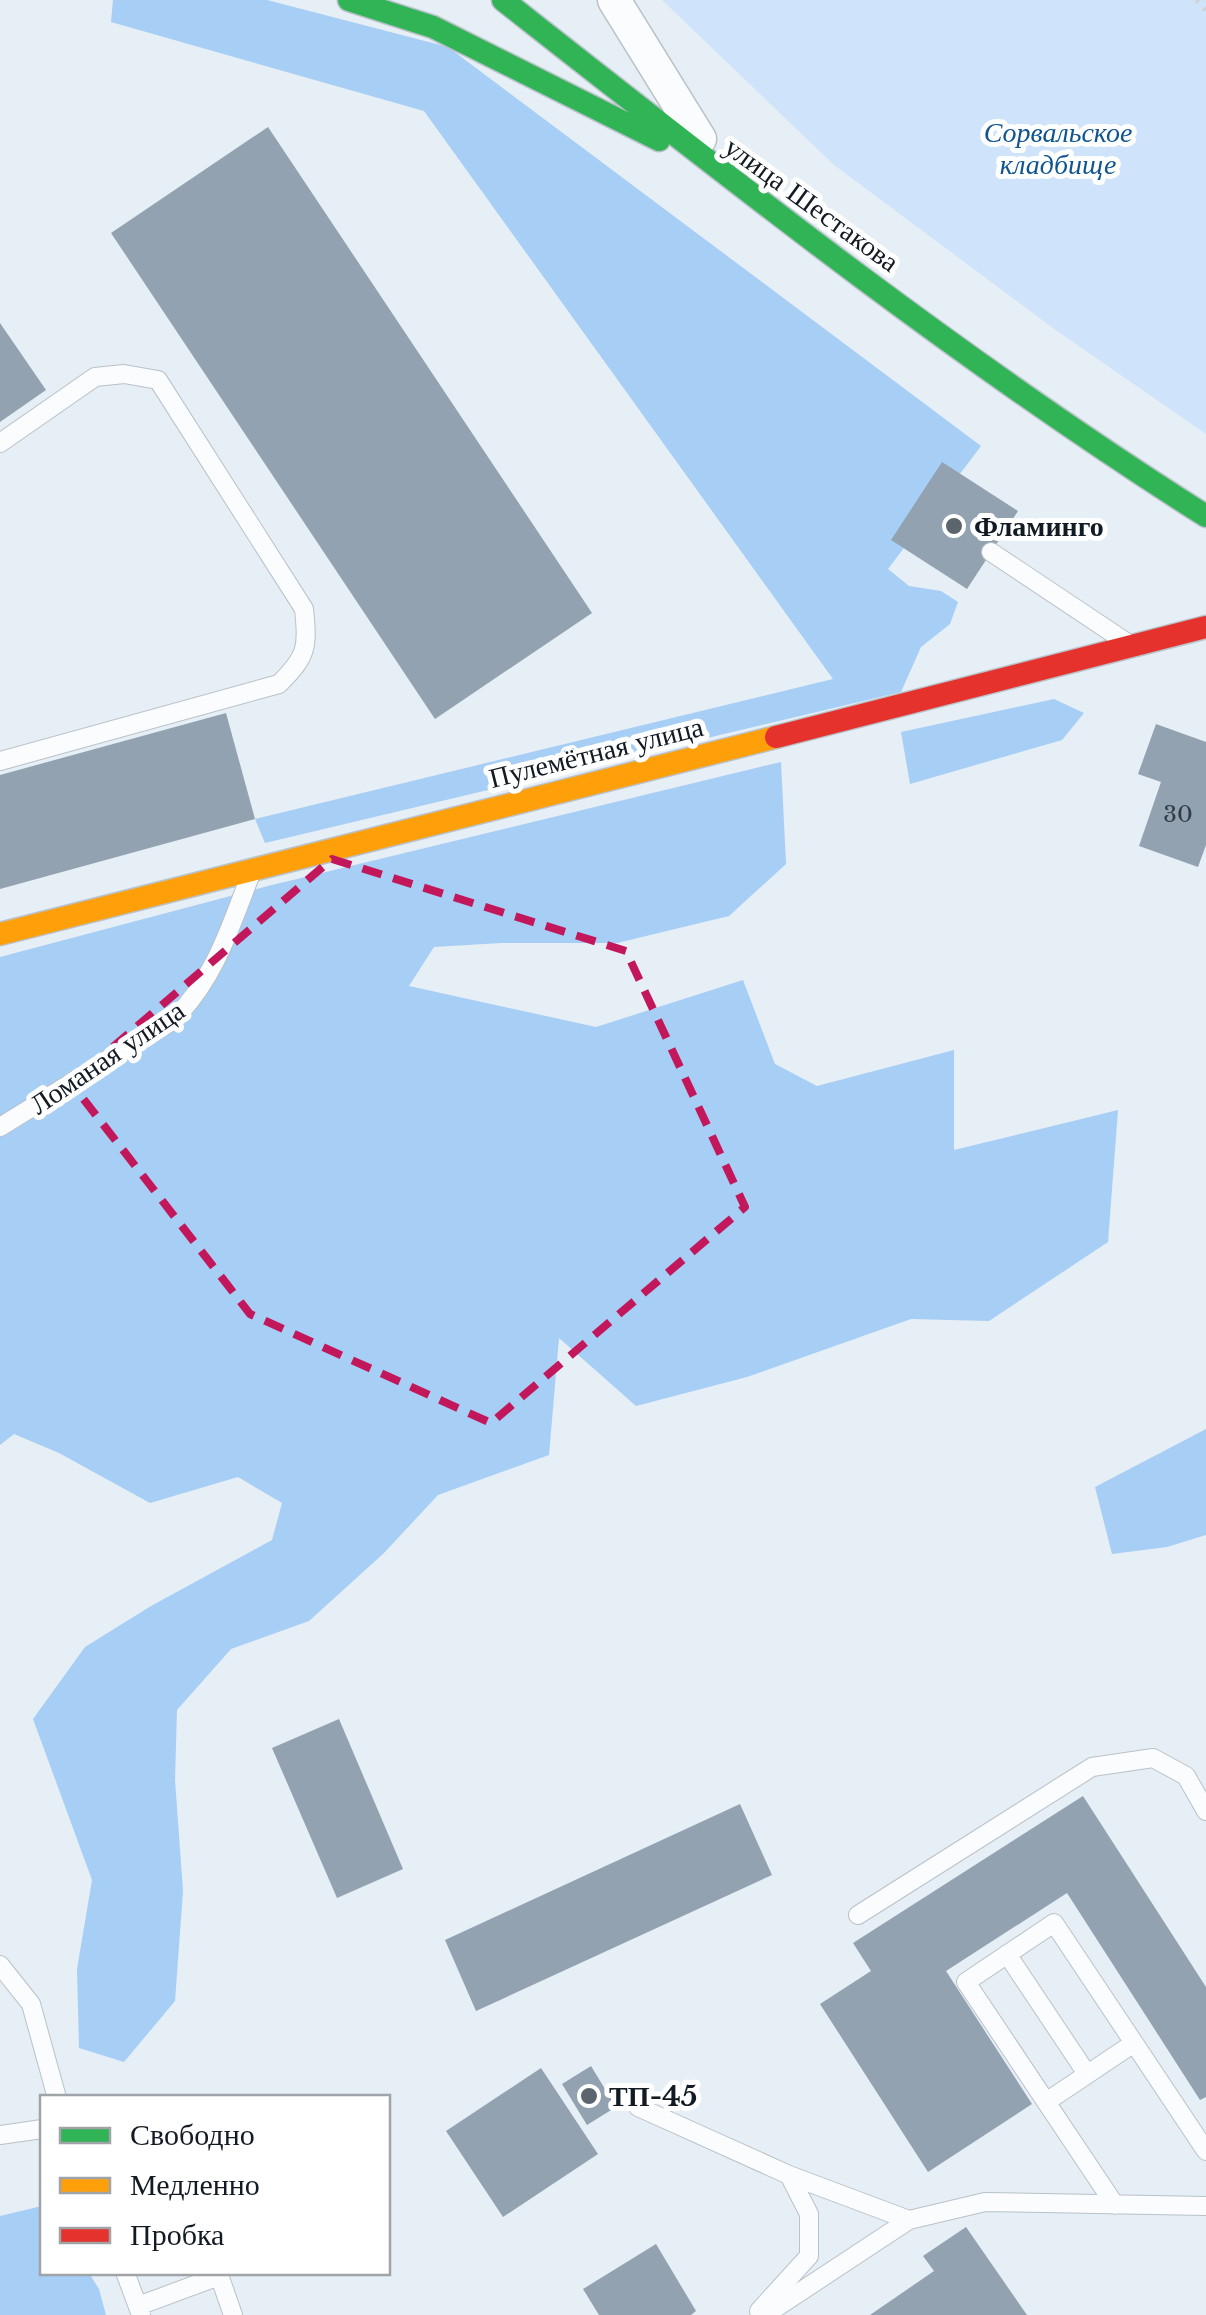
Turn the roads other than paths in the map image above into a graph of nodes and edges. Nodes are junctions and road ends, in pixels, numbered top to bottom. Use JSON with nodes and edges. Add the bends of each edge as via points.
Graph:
{"nodes":[{"id":1,"x":348,"y":0,"type":"edge"},
{"id":2,"x":503,"y":0,"type":"edge"},
{"id":3,"x":614,"y":0,"type":"edge"},
{"id":4,"x":718,"y":169,"type":"junction"},
{"id":5,"x":0,"y":443,"type":"edge"},
{"id":6,"x":1206,"y":516,"type":"edge"},
{"id":7,"x":992,"y":552,"type":"dead end"},
{"id":8,"x":1206,"y":628,"type":"edge"},
{"id":9,"x":1134,"y":648,"type":"junction"},
{"id":10,"x":0,"y":761,"type":"edge"},
{"id":11,"x":253,"y":869,"type":"junction"},
{"id":12,"x":0,"y":934,"type":"edge"},
{"id":13,"x":0,"y":1127,"type":"edge"},
{"id":14,"x":1206,"y":1811,"type":"edge"},
{"id":15,"x":858,"y":1914,"type":"dead end"},
{"id":16,"x":1008,"y":1954,"type":"junction"},
{"id":17,"x":0,"y":1965,"type":"edge"},
{"id":18,"x":1134,"y":2043,"type":"junction"},
{"id":19,"x":1088,"y":2074,"type":"junction"},
{"id":20,"x":55,"y":2095,"type":"edge"},
{"id":21,"x":1046,"y":2102,"type":"junction"},
{"id":22,"x":638,"y":2107,"type":"dead end"},
{"id":23,"x":40,"y":2129,"type":"edge"},
{"id":24,"x":0,"y":2135,"type":"edge"},
{"id":25,"x":1206,"y":2151,"type":"edge"},
{"id":26,"x":789,"y":2176,"type":"junction"},
{"id":27,"x":1115,"y":2206,"type":"junction"},
{"id":28,"x":1206,"y":2206,"type":"edge"},
{"id":29,"x":908,"y":2220,"type":"junction"},
{"id":30,"x":127,"y":2275,"type":"edge"},
{"id":31,"x":216,"y":2275,"type":"edge"},
{"id":32,"x":218,"y":2275,"type":"edge"},
{"id":33,"x":140,"y":2310,"type":"edge"},
{"id":34,"x":234,"y":2315,"type":"edge"},
{"id":35,"x":755,"y":2315,"type":"edge"},
{"id":36,"x":765,"y":2315,"type":"edge"}],
"edges":[{"from":1,"to":4,"type":"street","name":"улица Шестакова","via":[[432,27]]},
{"from":2,"to":4,"type":"street"},
{"from":3,"to":4,"type":"street"},
{"from":4,"to":6,"type":"street","name":"улица Шестакова","via":[[1126,468]]},
{"from":5,"to":10,"type":"lane","via":[[95,377],[158,380],[304,610],[307,641],[301,662],[279,684]]},
{"from":7,"to":9,"type":"lane"},
{"from":8,"to":9,"type":"street","name":"Пулемётная улица"},
{"from":9,"to":11,"type":"street","name":"Пулемётная улица"},
{"from":11,"to":12,"type":"street","name":"Пулемётная улица"},
{"from":11,"to":13,"type":"lane","name":"Ломаная улица","via":[[223,948],[191,1002],[173,1020]]},
{"from":14,"to":15,"type":"lane","via":[[1186,1776],[1152,1758],[1092,1767]]},
{"from":16,"to":18,"type":"lane","via":[[1054,1923]]},
{"from":16,"to":19,"type":"lane"},
{"from":16,"to":21,"type":"lane","via":[[966,1982]]},
{"from":17,"to":20,"type":"lane","via":[[31,2004]]},
{"from":18,"to":19,"type":"lane"},
{"from":18,"to":25,"type":"lane"},
{"from":19,"to":21,"type":"lane"},
{"from":21,"to":27,"type":"lane"},
{"from":22,"to":26,"type":"lane"},
{"from":23,"to":24,"type":"lane"},
{"from":26,"to":29,"type":"lane"},
{"from":26,"to":35,"type":"lane","via":[[809,2214],[808,2256]]},
{"from":27,"to":28,"type":"lane"},
{"from":27,"to":29,"type":"lane","via":[[985,2202]]},
{"from":29,"to":36,"type":"lane"},
{"from":30,"to":33,"type":"lane"},
{"from":31,"to":33,"type":"lane"},
{"from":32,"to":34,"type":"lane"}]}
